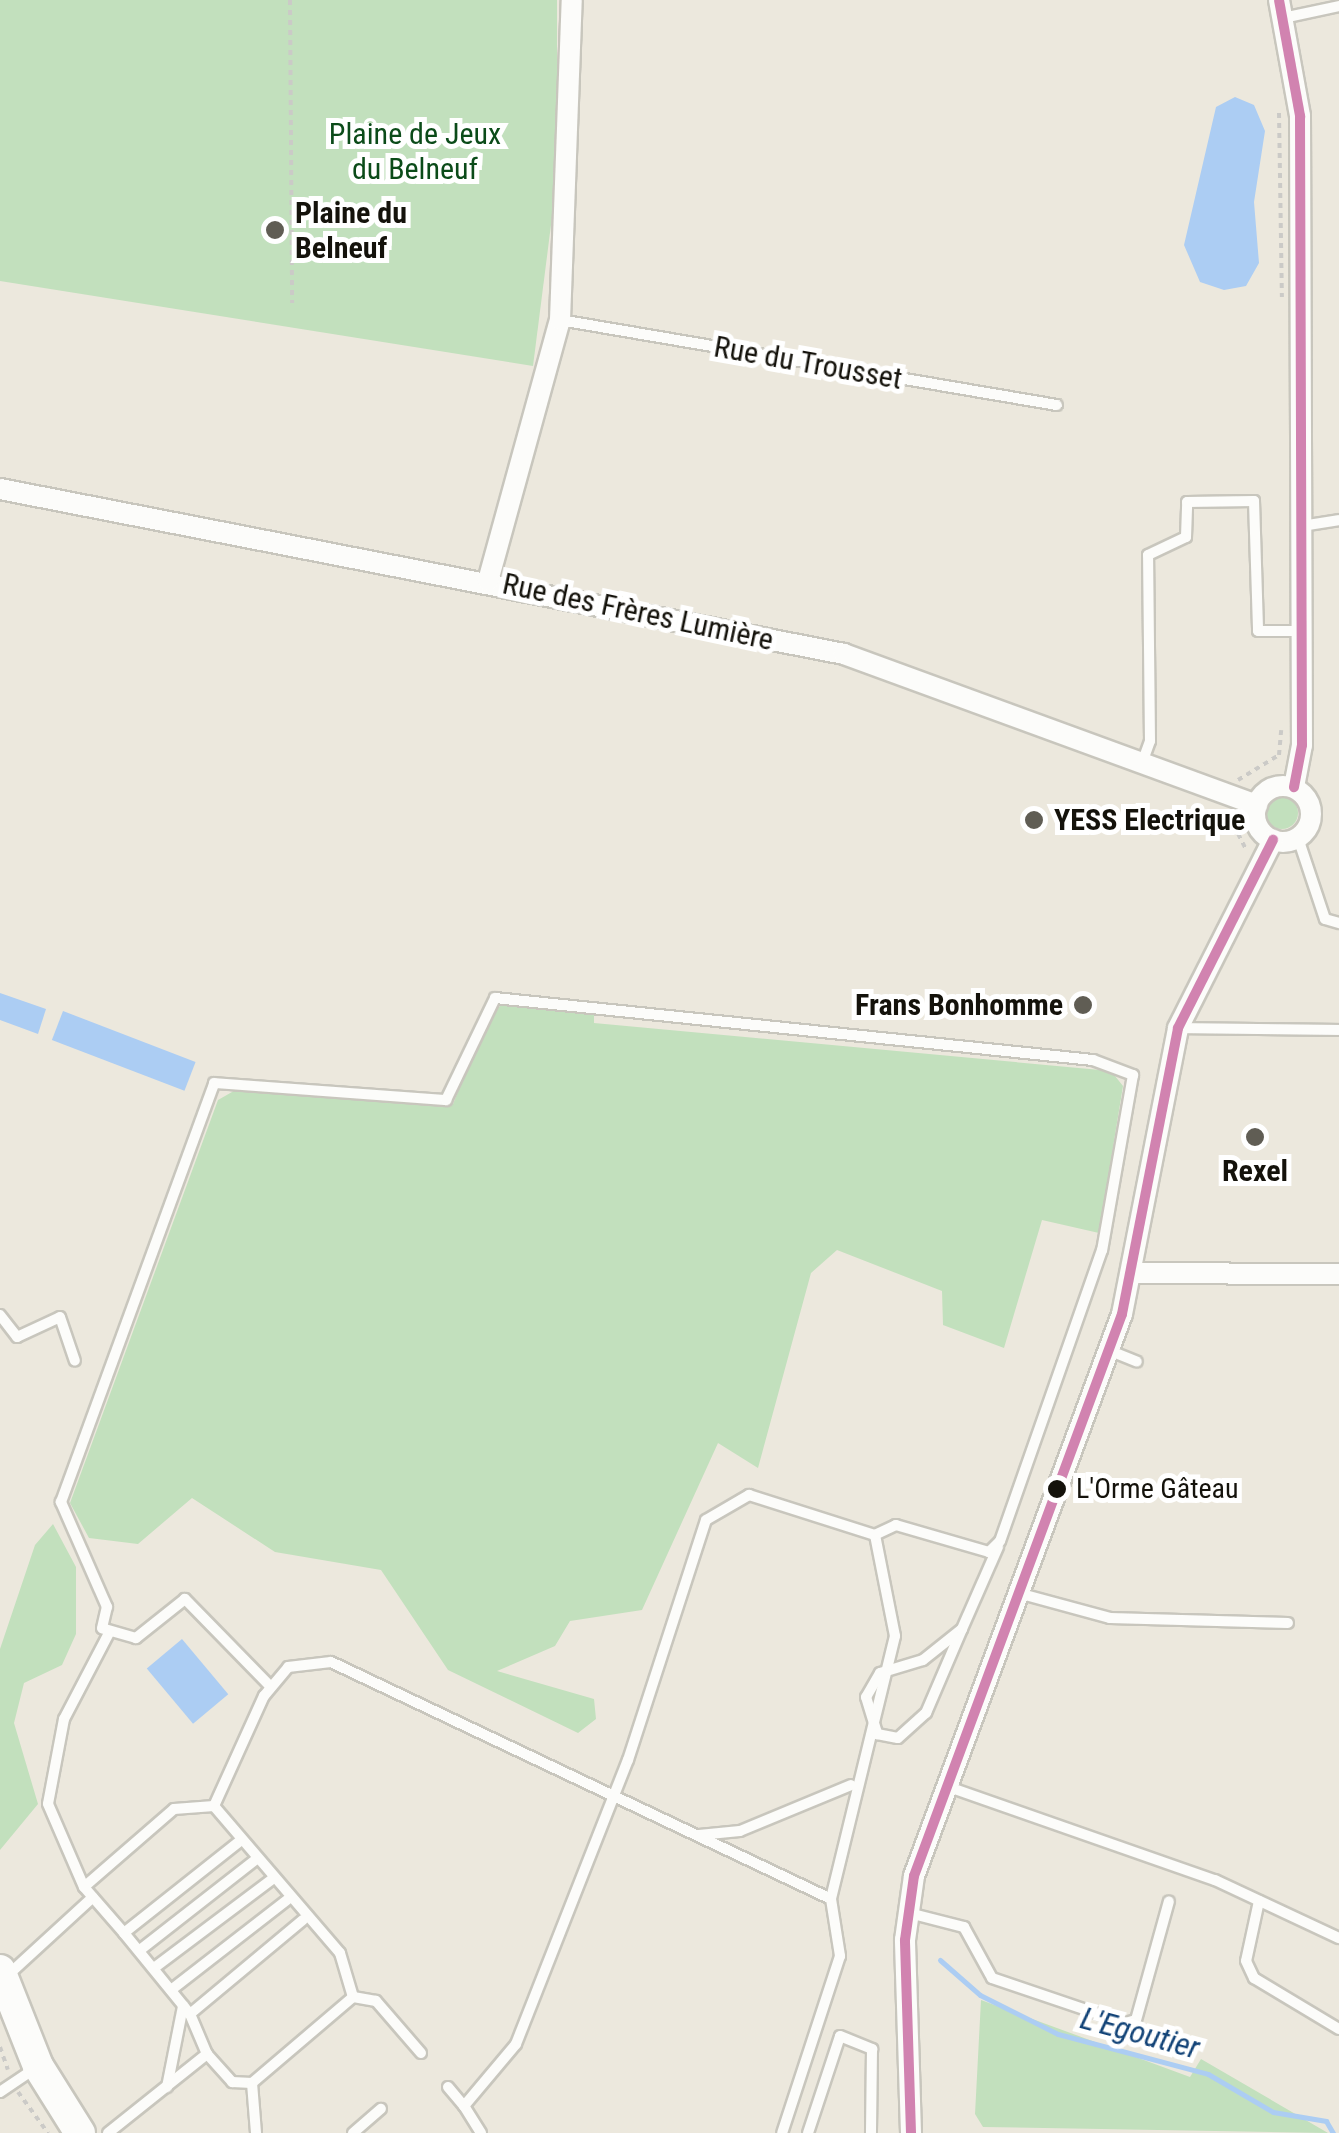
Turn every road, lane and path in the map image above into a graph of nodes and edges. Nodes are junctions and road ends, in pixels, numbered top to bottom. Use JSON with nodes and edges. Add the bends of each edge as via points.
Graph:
{"nodes":[{"id":1,"x":290,"y":0,"type":"edge"},
{"id":2,"x":572,"y":0,"type":"edge"},
{"id":3,"x":1339,"y":6,"type":"edge"},
{"id":4,"x":1281,"y":9,"type":"edge"},
{"id":5,"x":1279,"y":99,"type":"dead end"},
{"id":6,"x":292,"y":302,"type":"dead end"},
{"id":7,"x":1286,"y":303,"type":"dead end"},
{"id":8,"x":560,"y":320,"type":"junction"},
{"id":9,"x":1057,"y":405,"type":"dead end"},
{"id":10,"x":0,"y":488,"type":"edge"},
{"id":11,"x":1339,"y":520,"type":"edge"},
{"id":12,"x":1302,"y":526,"type":"junction"},
{"id":13,"x":488,"y":580,"type":"junction"},
{"id":14,"x":1302,"y":631,"type":"junction"},
{"id":15,"x":1142,"y":763,"type":"junction"},
{"id":16,"x":1294,"y":787,"type":"junction"},
{"id":17,"x":1256,"y":805,"type":"junction"},
{"id":18,"x":1211,"y":806,"type":"dead end"},
{"id":19,"x":1298,"y":838,"type":"junction"},
{"id":20,"x":1273,"y":840,"type":"junction"},
{"id":21,"x":1250,"y":851,"type":"dead end"},
{"id":22,"x":1339,"y":923,"type":"edge"},
{"id":23,"x":1178,"y":1028,"type":"junction"},
{"id":24,"x":1339,"y":1030,"type":"edge"},
{"id":25,"x":1132,"y":1273,"type":"junction"},
{"id":26,"x":1339,"y":1274,"type":"edge"},
{"id":27,"x":0,"y":1315,"type":"edge"},
{"id":28,"x":1108,"y":1350,"type":"junction"},
{"id":29,"x":75,"y":1361,"type":"dead end"},
{"id":30,"x":1137,"y":1362,"type":"dead end"},
{"id":31,"x":874,"y":1535,"type":"junction"},
{"id":32,"x":1000,"y":1541,"type":"junction"},
{"id":33,"x":1017,"y":1593,"type":"junction"},
{"id":34,"x":1288,"y":1623,"type":"dead end"},
{"id":35,"x":962,"y":1629,"type":"junction"},
{"id":36,"x":110,"y":1633,"type":"junction"},
{"id":37,"x":890,"y":1670,"type":"junction"},
{"id":38,"x":270,"y":1686,"type":"junction"},
{"id":39,"x":873,"y":1728,"type":"junction"},
{"id":40,"x":855,"y":1780,"type":"junction"},
{"id":41,"x":945,"y":1786,"type":"junction"},
{"id":42,"x":610,"y":1796,"type":"junction"},
{"id":43,"x":214,"y":1806,"type":"junction"},
{"id":44,"x":693,"y":1834,"type":"junction"},
{"id":45,"x":240,"y":1841,"type":"junction"},
{"id":46,"x":255,"y":1860,"type":"junction"},
{"id":47,"x":271,"y":1880,"type":"junction"},
{"id":48,"x":84,"y":1886,"type":"junction"},
{"id":49,"x":92,"y":1897,"type":"junction"},
{"id":50,"x":831,"y":1899,"type":"junction"},
{"id":51,"x":287,"y":1900,"type":"junction"},
{"id":52,"x":1170,"y":1901,"type":"dead end"},
{"id":53,"x":1259,"y":1901,"type":"junction"},
{"id":54,"x":908,"y":1913,"type":"junction"},
{"id":55,"x":303,"y":1920,"type":"junction"},
{"id":56,"x":124,"y":1933,"type":"junction"},
{"id":57,"x":1339,"y":1938,"type":"edge"},
{"id":58,"x":140,"y":1950,"type":"junction"},
{"id":59,"x":154,"y":1968,"type":"junction"},
{"id":60,"x":2,"y":1975,"type":"edge"},
{"id":61,"x":172,"y":1990,"type":"junction"},
{"id":62,"x":352,"y":1997,"type":"junction"},
{"id":63,"x":187,"y":2010,"type":"junction"},
{"id":64,"x":1339,"y":2029,"type":"edge"},
{"id":65,"x":207,"y":2054,"type":"junction"},
{"id":66,"x":421,"y":2054,"type":"dead end"},
{"id":67,"x":38,"y":2066,"type":"junction"},
{"id":68,"x":252,"y":2083,"type":"junction"},
{"id":69,"x":448,"y":2086,"type":"dead end"},
{"id":70,"x":167,"y":2087,"type":"junction"},
{"id":71,"x":0,"y":2092,"type":"edge"},
{"id":72,"x":464,"y":2106,"type":"junction"},
{"id":73,"x":381,"y":2109,"type":"dead end"},
{"id":74,"x":80,"y":2133,"type":"edge"},
{"id":75,"x":108,"y":2133,"type":"edge"},
{"id":76,"x":256,"y":2133,"type":"edge"},
{"id":77,"x":354,"y":2133,"type":"edge"},
{"id":78,"x":481,"y":2133,"type":"edge"},
{"id":79,"x":782,"y":2133,"type":"edge"},
{"id":80,"x":808,"y":2133,"type":"edge"},
{"id":81,"x":871,"y":2133,"type":"edge"},
{"id":82,"x":911,"y":2133,"type":"edge"}],
"edges":[{"from":1,"to":6,"type":"path"},
{"from":2,"to":8,"type":"street"},
{"from":3,"to":4,"type":"lane"},
{"from":4,"to":12,"type":"street","via":[[1300,116]]},
{"from":5,"to":7,"type":"path"},
{"from":8,"to":9,"type":"lane","name":"Rue du Trousset"},
{"from":8,"to":13,"type":"street"},
{"from":10,"to":13,"type":"street","name":"Rue des Frères Lumière"},
{"from":11,"to":12,"type":"lane"},
{"from":12,"to":14,"type":"street"},
{"from":13,"to":15,"type":"street","name":"Rue des Frères Lumière","via":[[844,654]]},
{"from":14,"to":15,"type":"lane","via":[[1258,631],[1254,502],[1187,502],[1186,537],[1148,555],[1150,741]]},
{"from":14,"to":16,"type":"street"},
{"from":15,"to":17,"type":"street","name":"Rue des Frères Lumière"},
{"from":16,"to":17,"type":"street","via":[[1268,790]]},
{"from":16,"to":19,"type":"street","via":[[1312,816]]},
{"from":17,"to":20,"type":"street","via":[[1258,826]]},
{"from":18,"to":21,"type":"path","via":[[1227,812],[1240,848]]},
{"from":19,"to":20,"type":"street"},
{"from":19,"to":22,"type":"lane","via":[[1325,919]]},
{"from":20,"to":23,"type":"street"},
{"from":23,"to":24,"type":"lane"},
{"from":23,"to":25,"type":"street"},
{"from":25,"to":26,"type":"street"},
{"from":25,"to":28,"type":"street"},
{"from":27,"to":29,"type":"lane","via":[[17,1337],[60,1316]]},
{"from":28,"to":30,"type":"lane"},
{"from":28,"to":33,"type":"street"},
{"from":31,"to":32,"type":"lane","via":[[896,1525],[989,1552]]},
{"from":31,"to":37,"type":"lane","via":[[894,1616]]},
{"from":31,"to":42,"type":"lane","via":[[749,1494],[716,1508]]},
{"from":32,"to":35,"type":"lane"},
{"from":32,"to":36,"type":"lane","via":[[1102,1250],[1133,1075],[1093,1060],[510,996],[485,1011],[446,1100],[214,1083],[61,1502],[108,1607]]},
{"from":33,"to":34,"type":"lane","via":[[1110,1618]]},
{"from":33,"to":41,"type":"street"},
{"from":35,"to":37,"type":"lane","via":[[923,1660]]},
{"from":35,"to":39,"type":"lane","via":[[908,1732],[886,1737]]},
{"from":36,"to":38,"type":"lane","via":[[136,1638],[185,1599]]},
{"from":36,"to":48,"type":"lane","via":[[84,1670],[48,1777],[56,1830]]},
{"from":37,"to":39,"type":"lane"},
{"from":38,"to":42,"type":"lane","via":[[288,1667],[331,1662]]},
{"from":38,"to":43,"type":"lane"},
{"from":39,"to":40,"type":"lane"},
{"from":40,"to":44,"type":"lane","via":[[839,1798],[756,1826]]},
{"from":40,"to":50,"type":"lane"},
{"from":41,"to":53,"type":"lane"},
{"from":41,"to":54,"type":"street"},
{"from":42,"to":44,"type":"lane"},
{"from":42,"to":72,"type":"lane","via":[[516,2044]]},
{"from":43,"to":45,"type":"lane"},
{"from":43,"to":48,"type":"lane","via":[[174,1809]]},
{"from":44,"to":50,"type":"lane"},
{"from":45,"to":46,"type":"lane"},
{"from":45,"to":56,"type":"lane"},
{"from":46,"to":47,"type":"lane"},
{"from":46,"to":58,"type":"lane"},
{"from":47,"to":51,"type":"lane"},
{"from":47,"to":59,"type":"lane"},
{"from":48,"to":49,"type":"lane"},
{"from":49,"to":56,"type":"lane"},
{"from":49,"to":60,"type":"lane"},
{"from":50,"to":79,"type":"lane","via":[[840,1956]]},
{"from":51,"to":55,"type":"lane"},
{"from":51,"to":61,"type":"lane"},
{"from":52,"to":54,"type":"lane","via":[[1136,2020],[1124,2023],[992,1978],[964,1927]]},
{"from":53,"to":57,"type":"lane"},
{"from":53,"to":64,"type":"lane","via":[[1246,1961],[1254,1978]]},
{"from":54,"to":82,"type":"street"},
{"from":55,"to":62,"type":"lane","via":[[340,1954]]},
{"from":55,"to":63,"type":"lane"},
{"from":56,"to":58,"type":"lane"},
{"from":58,"to":59,"type":"lane"},
{"from":59,"to":61,"type":"lane"},
{"from":60,"to":67,"type":"main road"},
{"from":61,"to":63,"type":"lane"},
{"from":62,"to":66,"type":"lane","via":[[376,2001]]},
{"from":62,"to":68,"type":"lane"},
{"from":63,"to":65,"type":"lane"},
{"from":63,"to":70,"type":"lane"},
{"from":65,"to":68,"type":"lane","via":[[232,2082]]},
{"from":65,"to":70,"type":"lane"},
{"from":67,"to":71,"type":"lane"},
{"from":67,"to":74,"type":"main road"},
{"from":68,"to":76,"type":"lane"},
{"from":69,"to":72,"type":"lane"},
{"from":70,"to":75,"type":"lane"},
{"from":72,"to":78,"type":"lane"},
{"from":73,"to":77,"type":"lane"},
{"from":80,"to":81,"type":"lane","via":[[840,2036],[872,2049]]}]}
